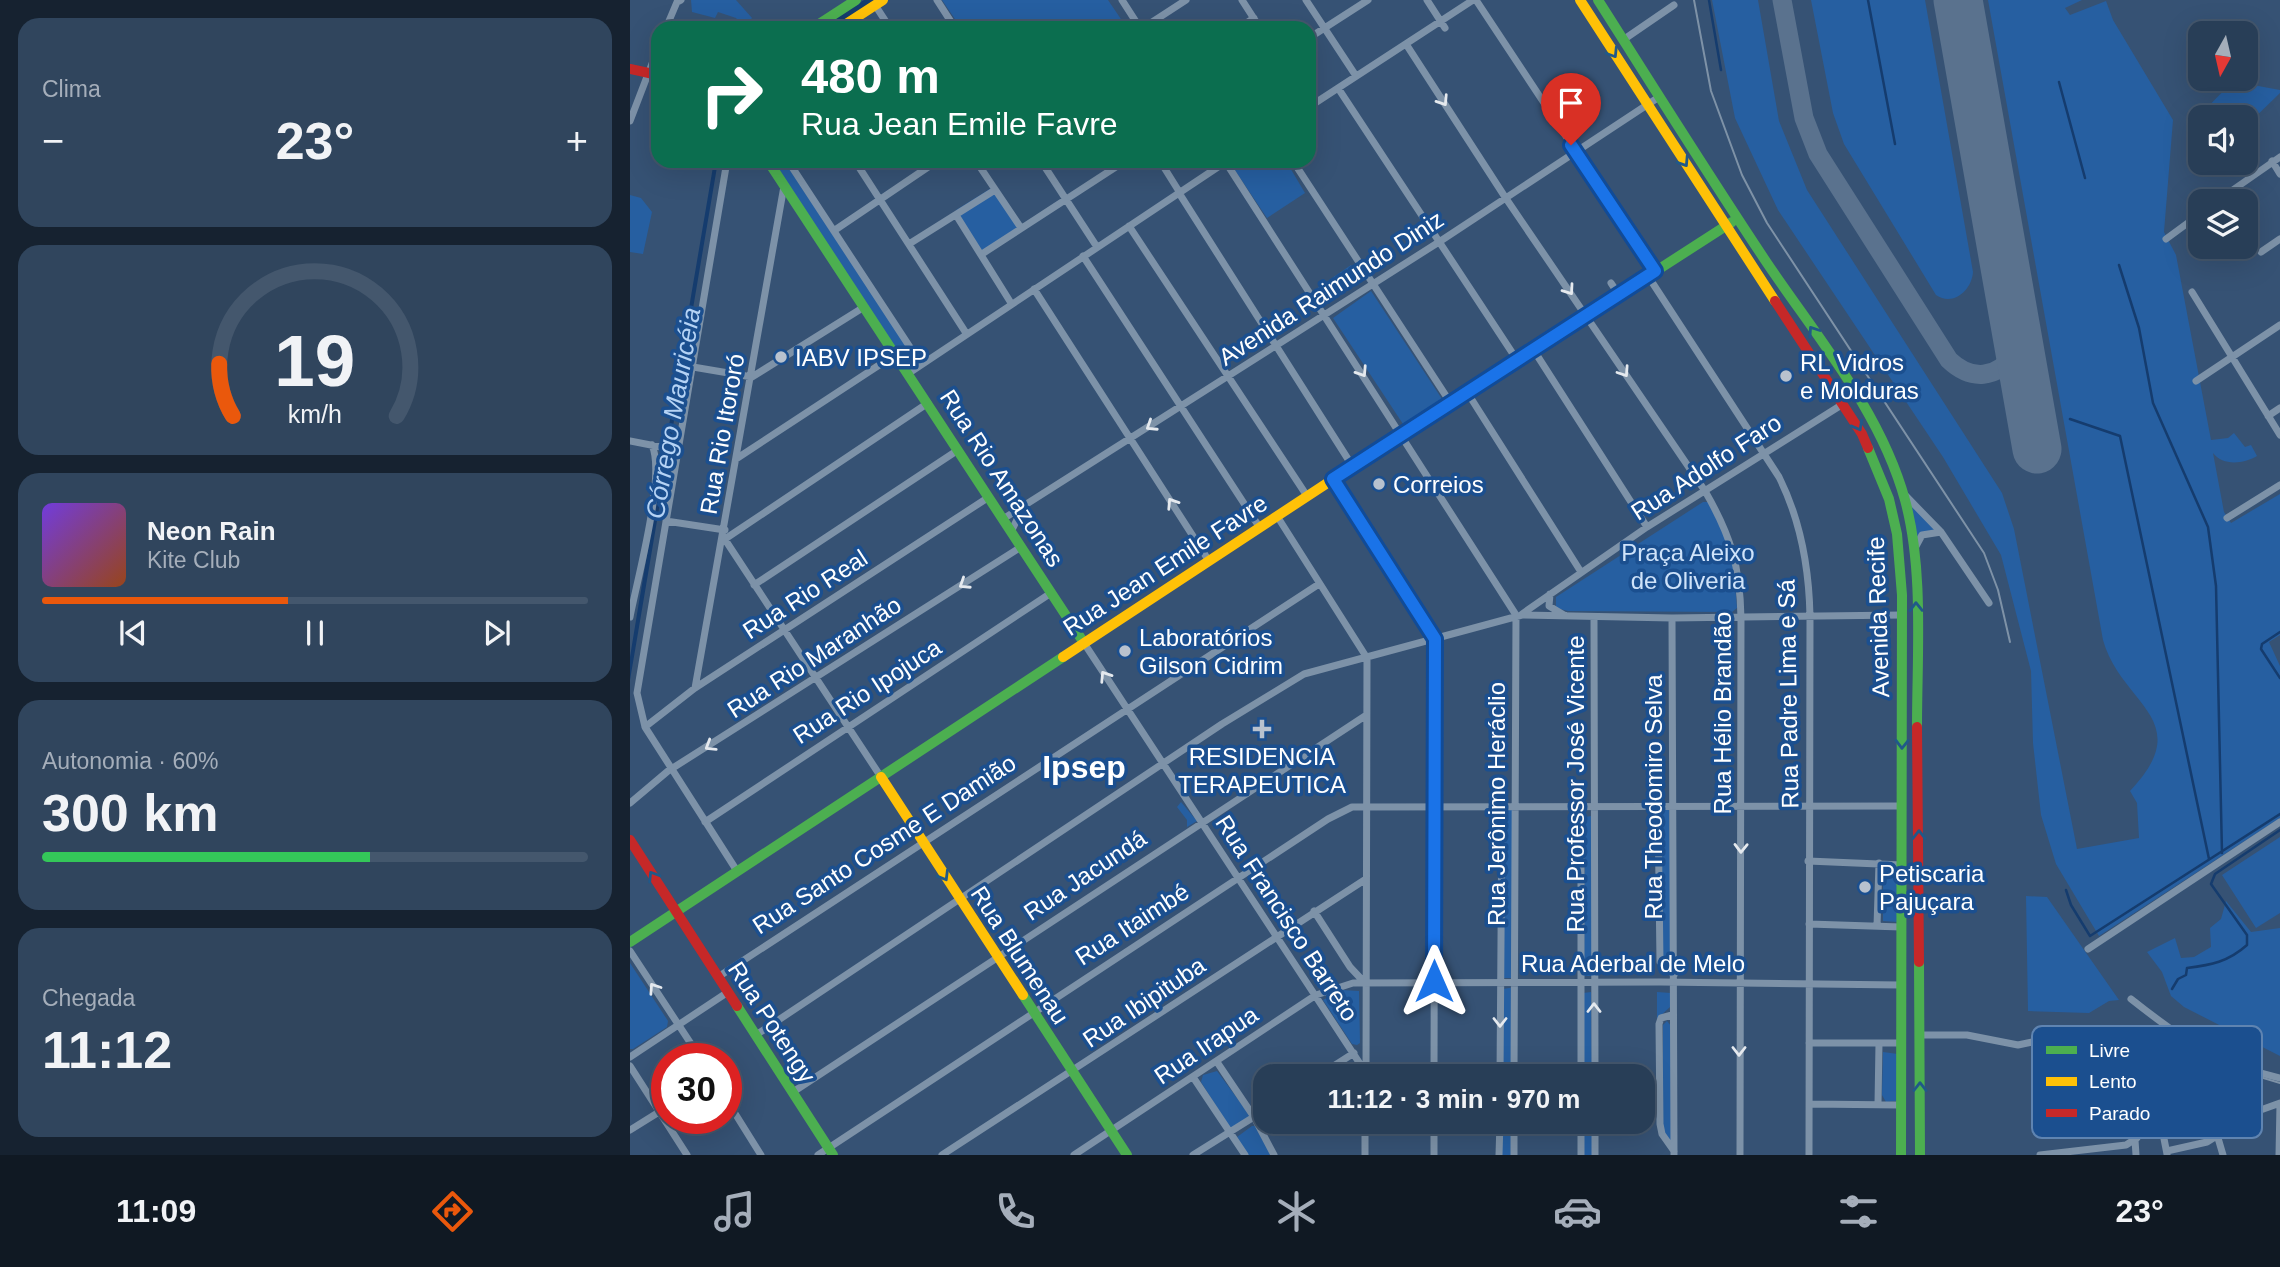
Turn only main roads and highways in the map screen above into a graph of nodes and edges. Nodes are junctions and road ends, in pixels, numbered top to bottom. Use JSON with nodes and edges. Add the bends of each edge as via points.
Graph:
{"nodes":[{"id":1,"x":1580,"y":0,"type":"edge"},
{"id":2,"x":1598,"y":0,"type":"edge"},
{"id":3,"x":849,"y":2,"type":"edge"},
{"id":4,"x":879,"y":3,"type":"edge"},
{"id":5,"x":823,"y":21,"type":"edge"},
{"id":6,"x":851,"y":21,"type":"edge"},
{"id":7,"x":630,"y":69,"type":"edge"},
{"id":8,"x":651,"y":74,"type":"edge"},
{"id":9,"x":772,"y":168,"type":"edge"},
{"id":10,"x":1738,"y":219,"type":"junction"},
{"id":11,"x":1726,"y":226,"type":"junction"},
{"id":12,"x":1084,"y":643,"type":"junction"},
{"id":13,"x":881,"y":777,"type":"junction"},
{"id":14,"x":630,"y":840,"type":"edge"},
{"id":15,"x":675,"y":912,"type":"junction"},
{"id":16,"x":630,"y":942,"type":"edge"},
{"id":17,"x":830,"y":1152,"type":"edge"},
{"id":18,"x":1127,"y":1155,"type":"edge"},
{"id":19,"x":1901,"y":1155,"type":"edge"},
{"id":20,"x":1920,"y":1155,"type":"edge"}],
"edges":[{"from":1,"to":11,"type":"main road","name":"Avenida Recife","one_way":true},
{"from":2,"to":10,"type":"main road","name":"Avenida Recife"},
{"from":3,"to":5,"type":"main road"},
{"from":4,"to":6,"type":"main road"},
{"from":7,"to":8,"type":"main road"},
{"from":9,"to":12,"type":"main road","name":"Rua Rio Amazonas"},
{"from":10,"to":11,"type":"main road","name":"Rua Jean Emile Favre"},
{"from":20,"to":10,"type":"main road","name":"Avenida Recife","one_way":true,"via":[[1914,551],[1902,492],[1867,411]]},
{"from":11,"to":12,"type":"main road","name":"Rua Jean Emile Favre","via":[[1686,246],[1652,274],[1483,379]]},
{"from":11,"to":19,"type":"main road","name":"Avenida Recife","one_way":true,"via":[[1844,403],[1877,463],[1897,534],[1902,615]]},
{"from":12,"to":13,"type":"main road","name":"Rua Jean Emile Favre"},
{"from":13,"to":15,"type":"main road","name":"Rua Jean Emile Favre"},
{"from":13,"to":18,"type":"main road","name":"Rua Blumenau","one_way":true},
{"from":15,"to":14,"type":"main road","name":"Rua Potengy","one_way":true},
{"from":15,"to":16,"type":"main road","name":"Rua Jean Emile Favre"},
{"from":15,"to":17,"type":"main road","name":"Rua Potengy"}]}
